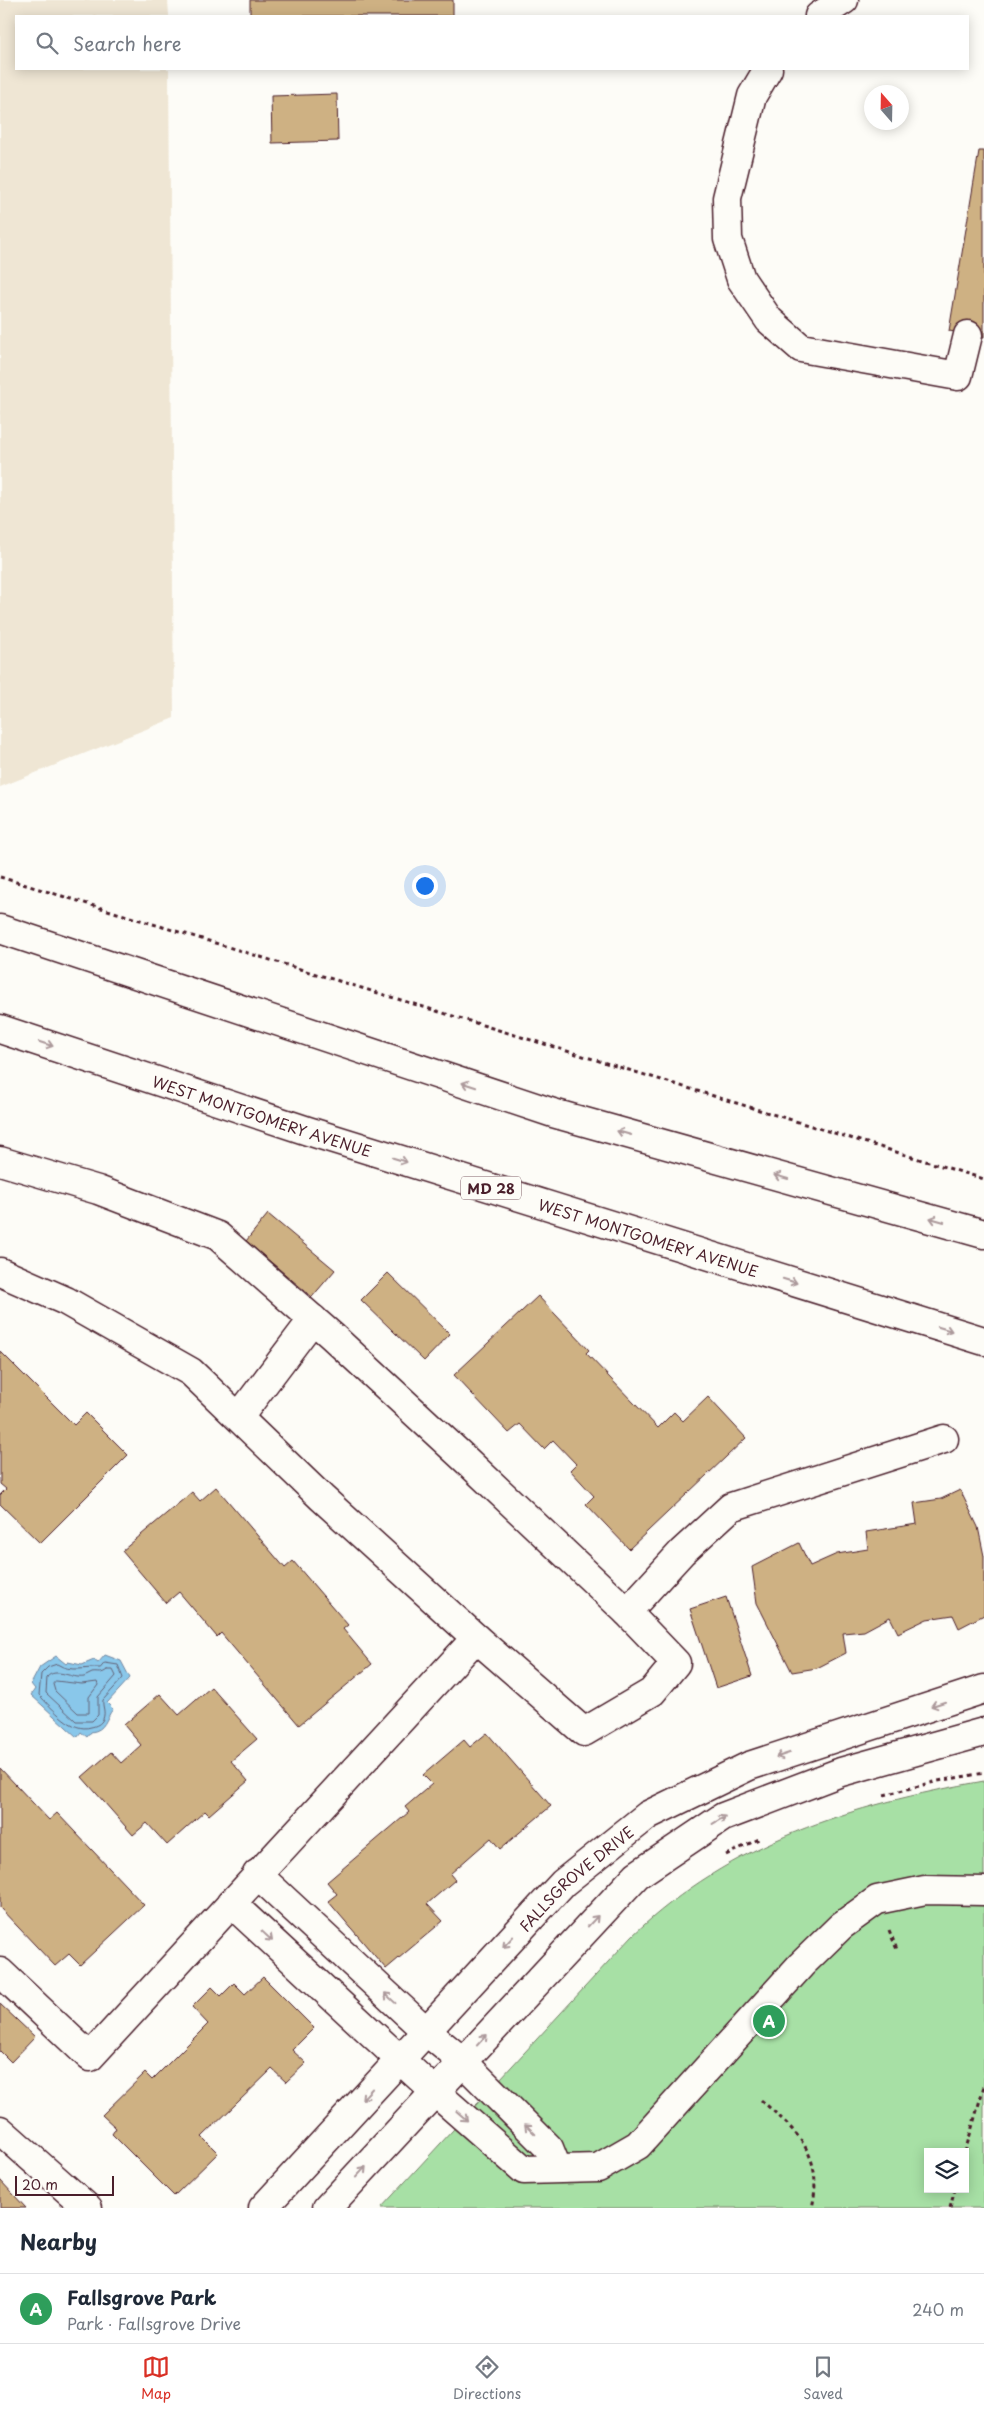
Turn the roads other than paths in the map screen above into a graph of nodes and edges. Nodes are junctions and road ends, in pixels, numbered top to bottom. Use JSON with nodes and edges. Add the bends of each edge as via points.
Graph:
{"nodes":[{"id":1,"x":844,"y":0,"type":"edge"},
{"id":2,"x":821,"y":15,"type":"edge"},
{"id":3,"x":767,"y":70,"type":"edge"},
{"id":4,"x":968,"y":335,"type":"dead end"},
{"id":5,"x":0,"y":929,"type":"edge"},
{"id":6,"x":0,"y":1029,"type":"edge"},
{"id":7,"x":0,"y":1161,"type":"edge"},
{"id":8,"x":984,"y":1234,"type":"edge"},
{"id":9,"x":0,"y":1272,"type":"edge"},
{"id":10,"x":313,"y":1319,"type":"junction"},
{"id":11,"x":984,"y":1341,"type":"edge"},
{"id":12,"x":239,"y":1418,"type":"junction"},
{"id":13,"x":944,"y":1439,"type":"dead end"},
{"id":14,"x":627,"y":1612,"type":"junction"},
{"id":15,"x":476,"y":1638,"type":"junction"},
{"id":16,"x":984,"y":1689,"type":"edge"},
{"id":17,"x":984,"y":1732,"type":"edge"},
{"id":18,"x":257,"y":1874,"type":"junction"},
{"id":19,"x":984,"y":1891,"type":"edge"},
{"id":20,"x":231,"y":1903,"type":"junction"},
{"id":21,"x":0,"y":1972,"type":"edge"},
{"id":22,"x":426,"y":2031,"type":"junction"},
{"id":23,"x":400,"y":2059,"type":"junction"},
{"id":24,"x":462,"y":2061,"type":"junction"},
{"id":25,"x":434,"y":2091,"type":"junction"},
{"id":26,"x":0,"y":2130,"type":"edge"},
{"id":27,"x":557,"y":2168,"type":"junction"},
{"id":28,"x":88,"y":2208,"type":"edge"},
{"id":29,"x":262,"y":2208,"type":"edge"},
{"id":30,"x":327,"y":2208,"type":"edge"}],
"edges":[{"from":1,"to":2,"type":"main road"},
{"from":3,"to":4,"type":"main road","via":[[752,96],[727,198],[728,239],[741,279],[769,320],[800,348],[958,376]]},
{"from":8,"to":5,"type":"main road","one_way":true,"via":[[553,1112]]},
{"from":6,"to":11,"type":"main road","name":"WEST MONTGOMERY AVENUE","number":"MD 28","one_way":true,"via":[[308,1131]]},
{"from":7,"to":10,"type":"main road","via":[[98,1190],[218,1236]]},
{"from":9,"to":12,"type":"main road","via":[[66,1301],[191,1372]]},
{"from":10,"to":12,"type":"main road"},
{"from":10,"to":14,"type":"main road"},
{"from":12,"to":15,"type":"main road"},
{"from":13,"to":14,"type":"main road","via":[[731,1507],[682,1552]]},
{"from":14,"to":15,"type":"main road","via":[[676,1663],[652,1692],[584,1732]]},
{"from":15,"to":18,"type":"main road"},
{"from":16,"to":22,"type":"main road","name":"FALLSGROVE DRIVE","one_way":true,"via":[[749,1766],[648,1815],[563,1883]]},
{"from":24,"to":17,"type":"main road","one_way":true,"via":[[637,1875],[723,1817],[841,1772]]},
{"from":18,"to":20,"type":"main road"},
{"from":22,"to":18,"type":"main road","one_way":true},
{"from":19,"to":27,"type":"main road","via":[[925,1890],[877,1900],[841,1926],[801,1965],[638,2145],[598,2168]]},
{"from":20,"to":21,"type":"main road","via":[[90,2057]]},
{"from":20,"to":23,"type":"main road","one_way":true},
{"from":22,"to":23,"type":"main road","name":"FALLSGROVE DRIVE"},
{"from":22,"to":24,"type":"main road"},
{"from":23,"to":25,"type":"main road"},
{"from":23,"to":29,"type":"main road","name":"FALLSGROVE DRIVE","one_way":true},
{"from":24,"to":25,"type":"main road"},
{"from":27,"to":24,"type":"main road","one_way":true,"via":[[549,2148]]},
{"from":25,"to":27,"type":"main road","one_way":true,"via":[[524,2170]]},
{"from":30,"to":25,"type":"main road","one_way":true},
{"from":26,"to":28,"type":"main road"}]}
